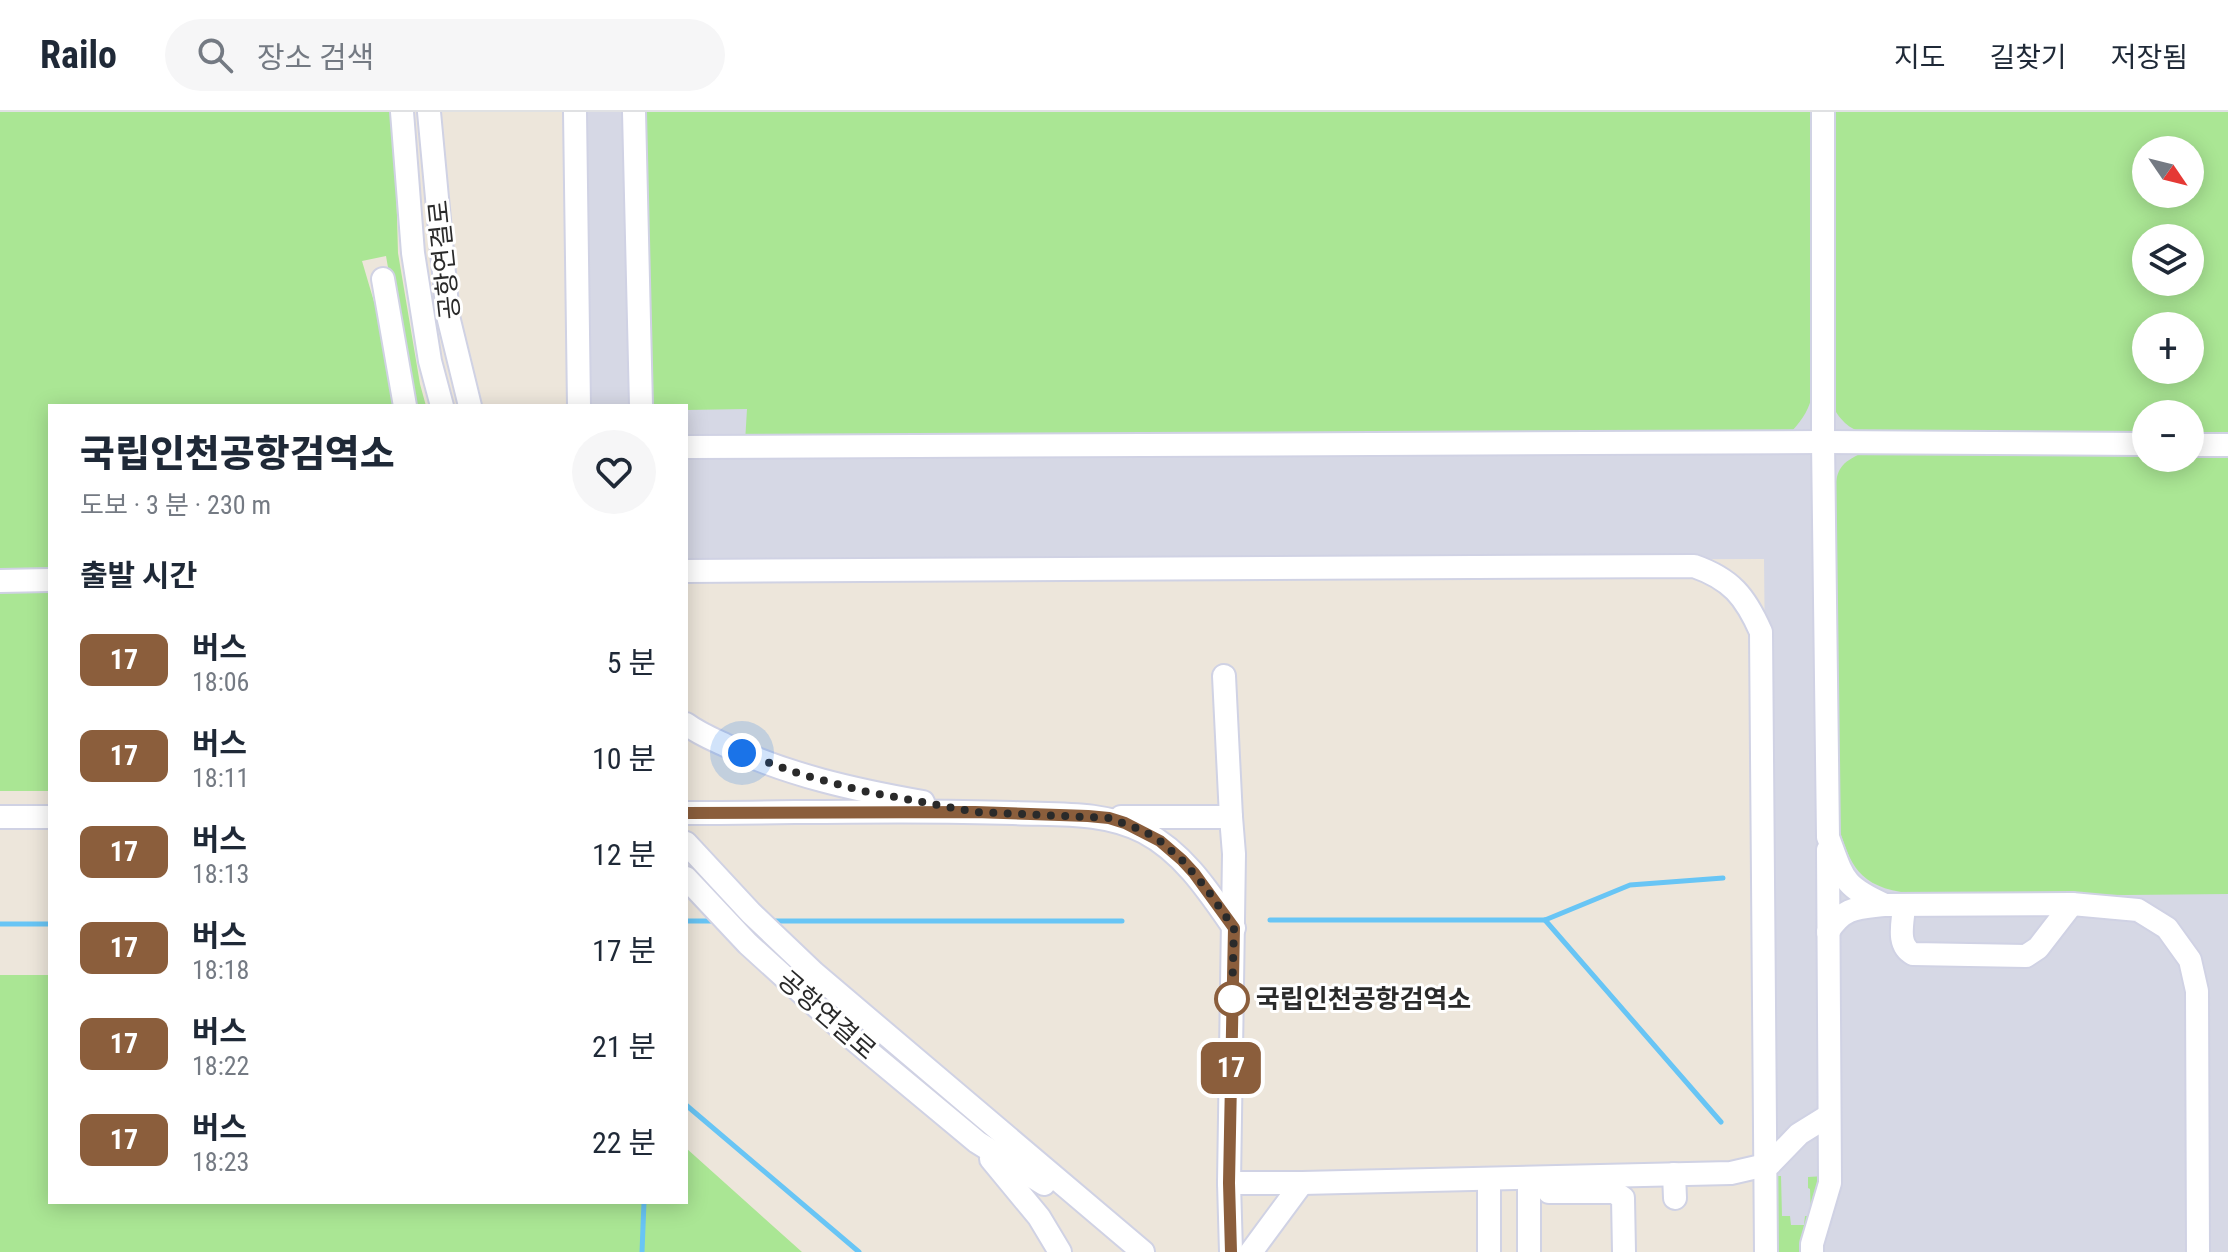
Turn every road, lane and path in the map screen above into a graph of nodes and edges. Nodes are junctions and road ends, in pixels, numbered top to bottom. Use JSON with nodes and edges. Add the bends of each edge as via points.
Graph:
{"nodes":[{"id":1,"x":402,"y":112,"type":"edge"},
{"id":2,"x":429,"y":112,"type":"edge"},
{"id":3,"x":575,"y":112,"type":"edge"},
{"id":4,"x":634,"y":112,"type":"edge"},
{"id":5,"x":1823,"y":112,"type":"edge"},
{"id":6,"x":383,"y":279,"type":"dead end"},
{"id":7,"x":405,"y":404,"type":"edge"},
{"id":8,"x":441,"y":404,"type":"edge"},
{"id":9,"x":470,"y":404,"type":"edge"},
{"id":10,"x":579,"y":404,"type":"edge"},
{"id":11,"x":641,"y":404,"type":"edge"},
{"id":12,"x":1823,"y":442,"type":"junction"},
{"id":13,"x":2132,"y":444,"type":"edge"},
{"id":14,"x":2204,"y":445,"type":"edge"},
{"id":15,"x":2228,"y":445,"type":"edge"},
{"id":16,"x":688,"y":447,"type":"edge"},
{"id":17,"x":688,"y":571,"type":"edge"},
{"id":18,"x":48,"y":580,"type":"edge"},
{"id":19,"x":0,"y":581,"type":"edge"},
{"id":20,"x":1224,"y":676,"type":"dead end"},
{"id":21,"x":688,"y":725,"type":"edge"},
{"id":22,"x":975,"y":812,"type":"junction"},
{"id":23,"x":688,"y":813,"type":"edge"},
{"id":24,"x":1088,"y":816,"type":"junction"},
{"id":25,"x":0,"y":817,"type":"edge"},
{"id":26,"x":48,"y":817,"type":"edge"},
{"id":27,"x":1231,"y":817,"type":"junction"},
{"id":28,"x":1828,"y":837,"type":"junction"},
{"id":29,"x":688,"y":845,"type":"edge"},
{"id":30,"x":688,"y":880,"type":"edge"},
{"id":31,"x":2072,"y":904,"type":"junction"},
{"id":32,"x":1895,"y":906,"type":"junction"},
{"id":33,"x":1234,"y":928,"type":"junction"},
{"id":34,"x":1828,"y":932,"type":"junction"},
{"id":35,"x":1828,"y":1116,"type":"junction"},
{"id":36,"x":977,"y":1142,"type":"junction"},
{"id":37,"x":1765,"y":1165,"type":"junction"},
{"id":38,"x":1674,"y":1174,"type":"junction"},
{"id":39,"x":1229,"y":1183,"type":"junction"},
{"id":40,"x":1302,"y":1183,"type":"junction"},
{"id":41,"x":1489,"y":1185,"type":"junction"},
{"id":42,"x":1529,"y":1185,"type":"junction"},
{"id":43,"x":1675,"y":1198,"type":"dead end"},
{"id":44,"x":1060,"y":1252,"type":"edge"},
{"id":45,"x":1124,"y":1252,"type":"edge"},
{"id":46,"x":1143,"y":1252,"type":"edge"},
{"id":47,"x":1231,"y":1252,"type":"edge"},
{"id":48,"x":1251,"y":1252,"type":"edge"},
{"id":49,"x":1489,"y":1252,"type":"edge"},
{"id":50,"x":1529,"y":1252,"type":"edge"},
{"id":51,"x":1624,"y":1252,"type":"edge"},
{"id":52,"x":1766,"y":1252,"type":"edge"},
{"id":53,"x":1812,"y":1252,"type":"edge"},
{"id":54,"x":2198,"y":1252,"type":"edge"}],
"edges":[{"from":1,"to":8,"type":"street","name":"공항연결로","via":[[413,253]]},
{"from":2,"to":9,"type":"street","name":"공항연결로","via":[[448,316]]},
{"from":3,"to":10,"type":"street"},
{"from":4,"to":11,"type":"street"},
{"from":5,"to":12,"type":"street"},
{"from":6,"to":7,"type":"street"},
{"from":12,"to":13,"type":"street"},
{"from":12,"to":16,"type":"street"},
{"from":12,"to":28,"type":"street"},
{"from":14,"to":15,"type":"street"},
{"from":17,"to":37,"type":"street","via":[[1694,566],[1717,574],[1751,611],[1761,632]]},
{"from":18,"to":19,"type":"street"},
{"from":20,"to":27,"type":"street"},
{"from":21,"to":22,"type":"street","via":[[800,774]]},
{"from":22,"to":23,"type":"street"},
{"from":22,"to":24,"type":"street"},
{"from":24,"to":27,"type":"street"},
{"from":24,"to":33,"type":"street","via":[[1125,823],[1160,841],[1194,873]]},
{"from":25,"to":26,"type":"street"},
{"from":27,"to":33,"type":"street"},
{"from":28,"to":32,"type":"street","via":[[1849,885]]},
{"from":28,"to":34,"type":"street"},
{"from":29,"to":46,"type":"street","name":"공항연결로","via":[[814,973]]},
{"from":30,"to":36,"type":"street","name":"공항연결로","via":[[782,976]]},
{"from":31,"to":32,"type":"street"},
{"from":31,"to":32,"type":"street","via":[[2026,956],[1913,954],[1905,950]]},
{"from":31,"to":54,"type":"street","via":[[2138,910],[2167,928],[2190,960],[2197,991]]},
{"from":32,"to":34,"type":"street","via":[[1851,910]]},
{"from":33,"to":39,"type":"street"},
{"from":34,"to":35,"type":"street"},
{"from":35,"to":37,"type":"street"},
{"from":35,"to":53,"type":"street","via":[[1830,1183]]},
{"from":36,"to":44,"type":"street","via":[[1039,1217]]},
{"from":36,"to":45,"type":"street","via":[[1041,1181]]},
{"from":37,"to":38,"type":"street","via":[[1731,1173]]},
{"from":37,"to":52,"type":"street"},
{"from":38,"to":42,"type":"street"},
{"from":38,"to":43,"type":"street"},
{"from":39,"to":40,"type":"street"},
{"from":39,"to":47,"type":"street"},
{"from":40,"to":41,"type":"street"},
{"from":40,"to":48,"type":"street"},
{"from":41,"to":42,"type":"street"},
{"from":41,"to":49,"type":"street"},
{"from":42,"to":50,"type":"street"},
{"from":42,"to":51,"type":"street","via":[[1614,1192],[1623,1198]]}]}
